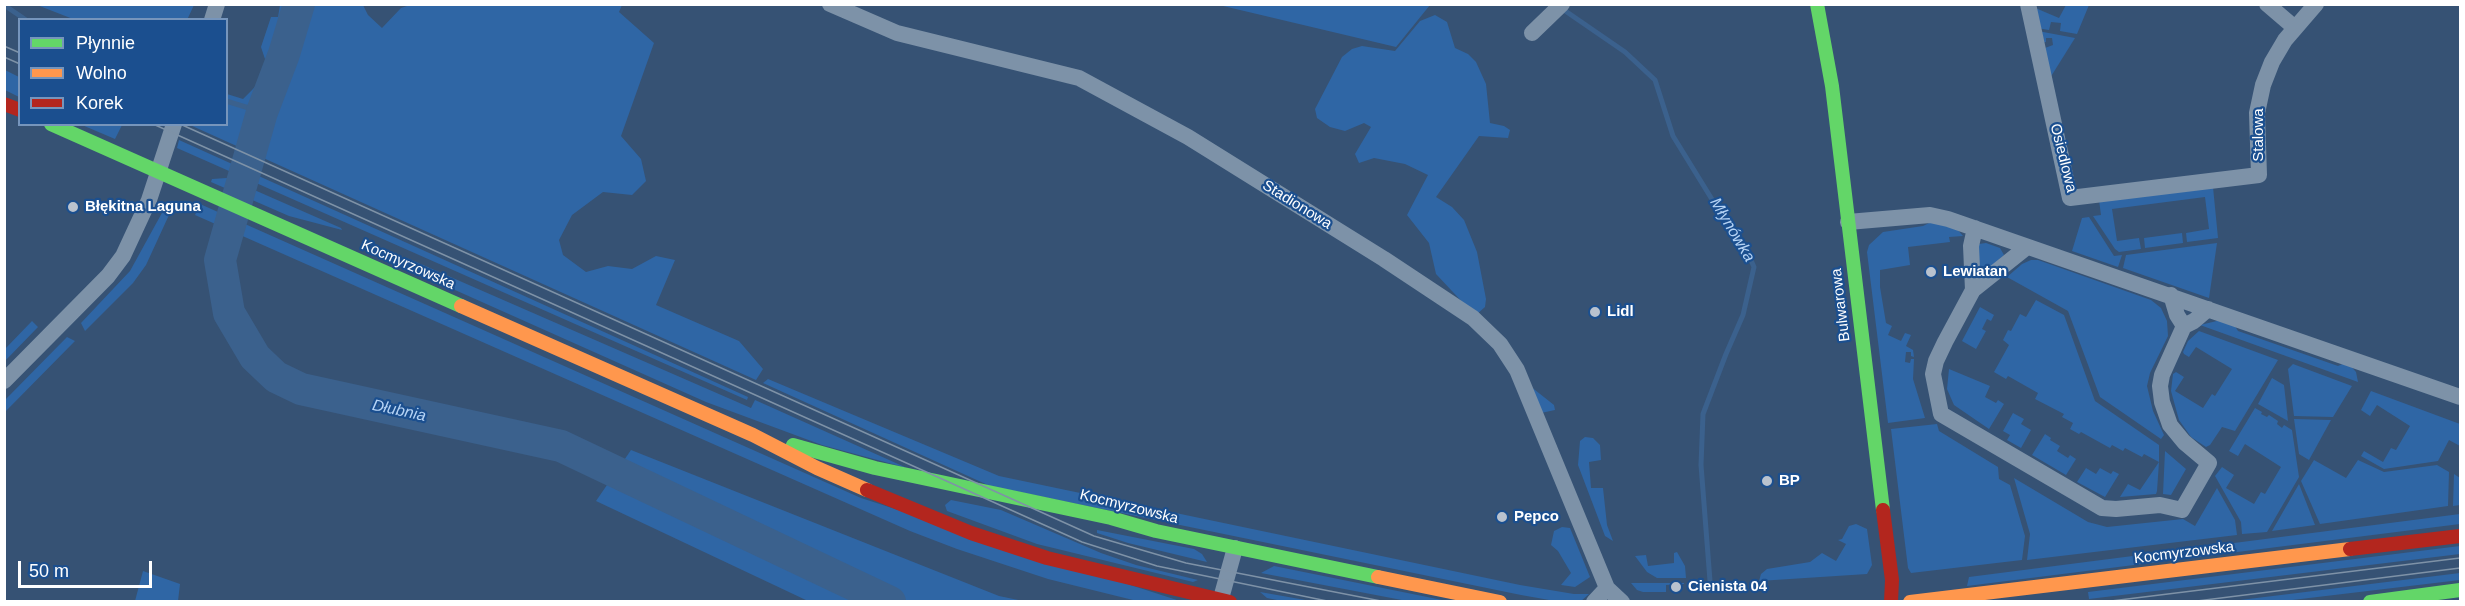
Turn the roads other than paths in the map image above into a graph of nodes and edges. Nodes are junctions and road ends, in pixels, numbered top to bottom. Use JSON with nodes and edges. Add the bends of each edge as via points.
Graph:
{"nodes":[{"id":1,"x":830,"y":4,"type":"edge"},
{"id":2,"x":1817,"y":4,"type":"edge"},
{"id":3,"x":2028,"y":4,"type":"edge"},
{"id":4,"x":2267,"y":4,"type":"edge"},
{"id":5,"x":2316,"y":4,"type":"edge"},
{"id":6,"x":1556,"y":10,"type":"edge"},
{"id":7,"x":2295,"y":28,"type":"junction"},
{"id":8,"x":1532,"y":33,"type":"dead end"},
{"id":9,"x":4,"y":104,"type":"edge"},
{"id":10,"x":18,"y":110,"type":"edge"},
{"id":11,"x":55,"y":126,"type":"edge"},
{"id":12,"x":173,"y":126,"type":"edge"},
{"id":13,"x":158,"y":172,"type":"junction"},
{"id":14,"x":2259,"y":175,"type":"joint"},
{"id":15,"x":1848,"y":222,"type":"junction"},
{"id":16,"x":1975,"y":228,"type":"junction"},
{"id":17,"x":2027,"y":247,"type":"junction"},
{"id":18,"x":1973,"y":290,"type":"junction"},
{"id":19,"x":2171,"y":295,"type":"junction"},
{"id":20,"x":2208,"y":309,"type":"junction"},
{"id":21,"x":2184,"y":326,"type":"junction"},
{"id":22,"x":4,"y":381,"type":"edge"},
{"id":23,"x":2460,"y":397,"type":"edge"},
{"id":24,"x":753,"y":435,"type":"junction"},
{"id":25,"x":2460,"y":536,"type":"edge"},
{"id":26,"x":1235,"y":548,"type":"junction"},
{"id":27,"x":1607,"y":588,"type":"junction"},
{"id":28,"x":2460,"y":590,"type":"edge"},
{"id":29,"x":1223,"y":601,"type":"edge"},
{"id":30,"x":1500,"y":602,"type":"edge"},
{"id":31,"x":1594,"y":602,"type":"edge"},
{"id":32,"x":1622,"y":602,"type":"edge"},
{"id":33,"x":1891,"y":602,"type":"edge"},
{"id":34,"x":1911,"y":602,"type":"edge"},
{"id":35,"x":2370,"y":602,"type":"edge"}],
"edges":[{"from":1,"to":27,"type":"street","name":"Stadionowa","via":[[897,33],[1079,78],[1188,137],[1473,318],[1500,344],[1517,370]]},
{"from":2,"to":15,"type":"main road","name":"Bulwarowa","via":[[1832,86]]},
{"from":3,"to":14,"type":"street","name":"Osiedlowa","via":[[2070,198]]},
{"from":4,"to":7,"type":"street"},
{"from":5,"to":7,"type":"street","name":"Stalowa"},
{"from":6,"to":8,"type":"street"},
{"from":7,"to":14,"type":"street","name":"Stalowa","via":[[2272,62],[2259,99]]},
{"from":9,"to":10,"type":"main road"},
{"from":11,"to":13,"type":"main road","name":"Kocmyrzowska"},
{"from":12,"to":13,"type":"street"},
{"from":13,"to":22,"type":"street","via":[[123,256]]},
{"from":13,"to":24,"type":"main road","name":"Kocmyrzowska"},
{"from":15,"to":16,"type":"street","via":[[1930,215]]},
{"from":15,"to":33,"type":"main road","name":"Bulwarowa","via":[[1892,580]]},
{"from":16,"to":17,"type":"street"},
{"from":16,"to":18,"type":"street","via":[[1971,246]]},
{"from":17,"to":18,"type":"street"},
{"from":17,"to":19,"type":"street"},
{"from":18,"to":21,"type":"street","via":[[1934,367],[1934,389],[1941,414],[2094,504],[2109,509],[2160,505],[2181,510],[2210,463],[2174,431],[2162,402],[2162,375]]},
{"from":19,"to":20,"type":"street"},
{"from":19,"to":21,"type":"street"},
{"from":20,"to":21,"type":"street"},
{"from":20,"to":23,"type":"street"},
{"from":24,"to":26,"type":"main road","name":"Kocmyrzowska","via":[[875,468]]},
{"from":24,"to":29,"type":"main road","name":"Kocmyrzowska","via":[[867,491],[991,540]]},
{"from":25,"to":34,"type":"main road","name":"Kocmyrzowska"},
{"from":26,"to":29,"type":"street"},
{"from":26,"to":30,"type":"main road","name":"Kocmyrzowska"},
{"from":27,"to":31,"type":"street"},
{"from":27,"to":32,"type":"street","name":"Stadionowa"},
{"from":28,"to":35,"type":"main road"}]}
